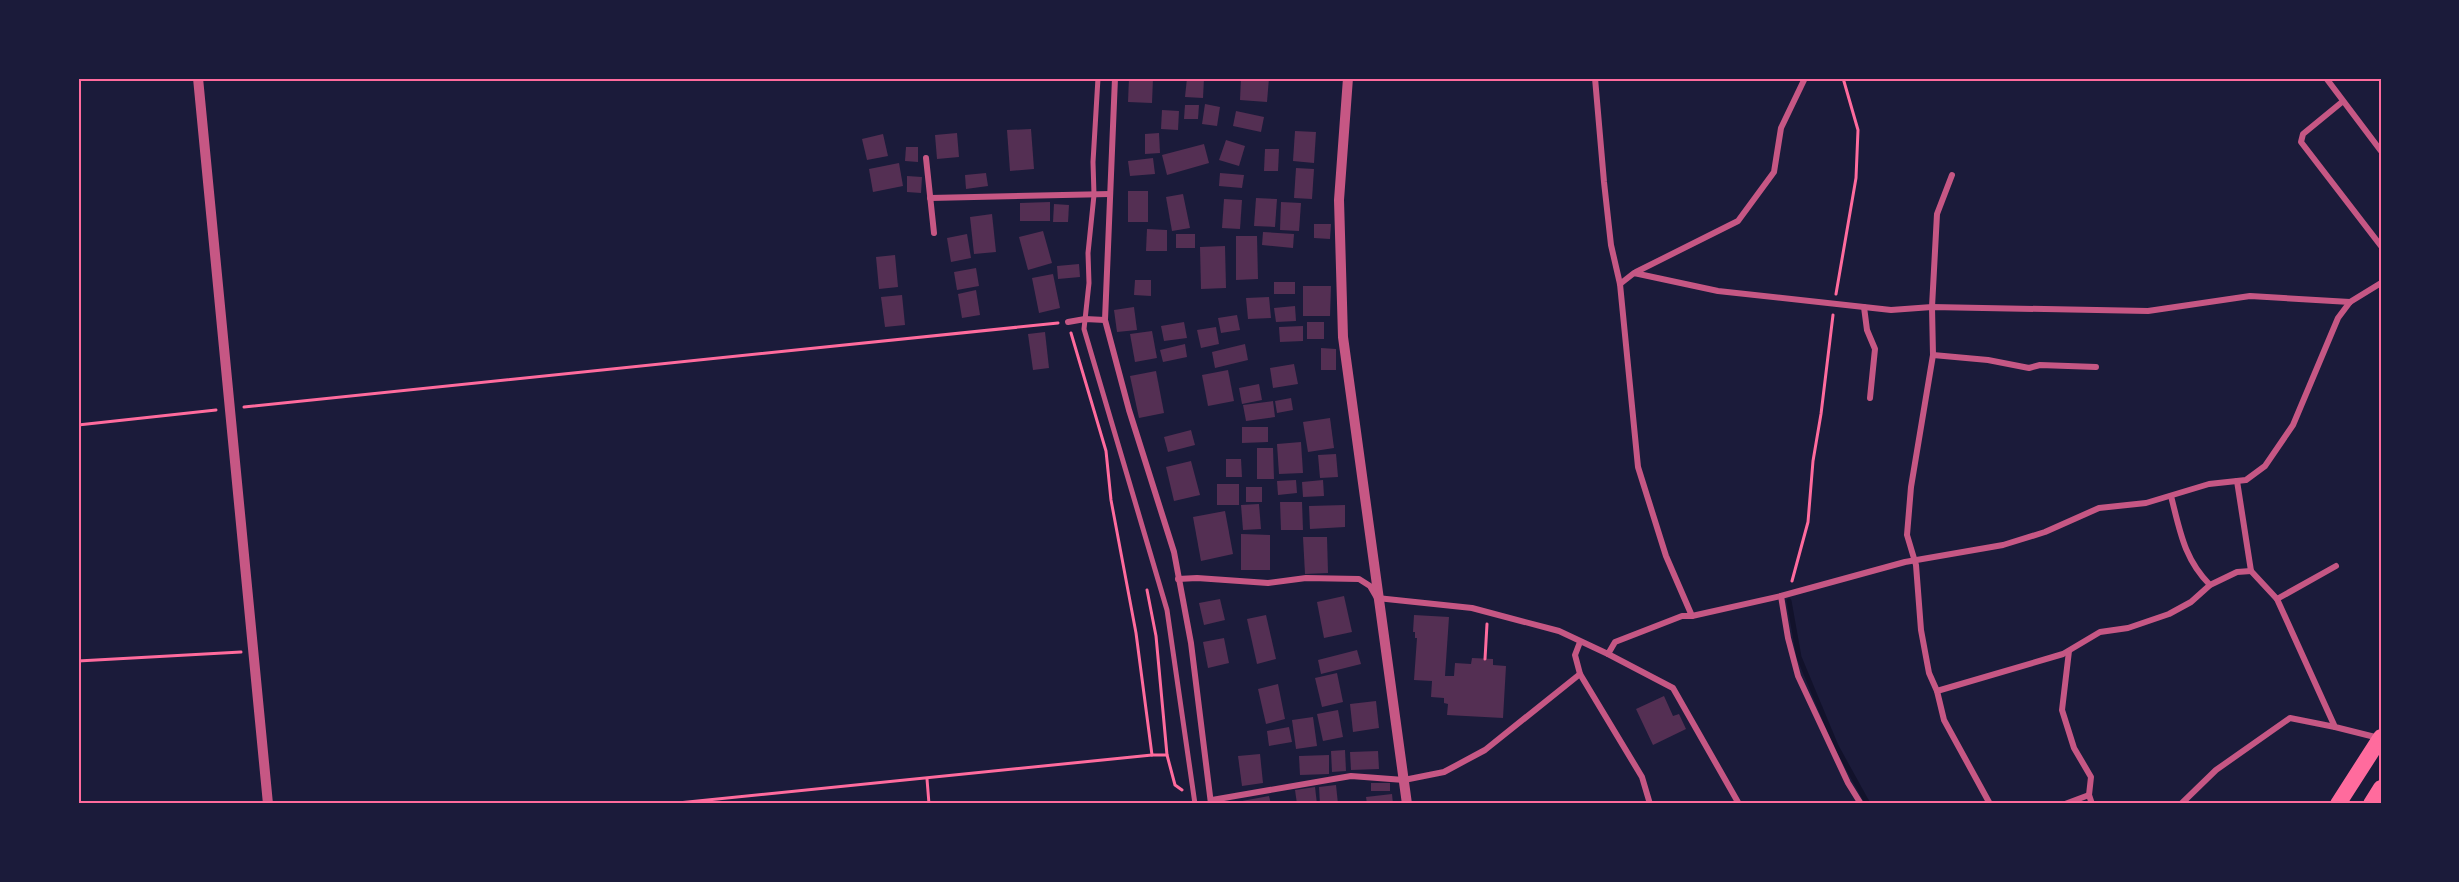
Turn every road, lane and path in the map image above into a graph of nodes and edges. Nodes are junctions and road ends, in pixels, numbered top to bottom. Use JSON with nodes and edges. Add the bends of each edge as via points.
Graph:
{"nodes":[{"id":1,"x":198,"y":78,"type":"edge"},
{"id":2,"x":1098,"y":78,"type":"edge"},
{"id":3,"x":1115,"y":78,"type":"edge"},
{"id":4,"x":1348,"y":78,"type":"edge"},
{"id":5,"x":1594,"y":78,"type":"edge"},
{"id":6,"x":1805,"y":78,"type":"edge"},
{"id":7,"x":1843,"y":78,"type":"edge"},
{"id":8,"x":2325,"y":78,"type":"edge"},
{"id":9,"x":2342,"y":102,"type":"junction"},
{"id":10,"x":2381,"y":152,"type":"edge"},
{"id":11,"x":926,"y":158,"type":"dead end"},
{"id":12,"x":1952,"y":175,"type":"dead end"},
{"id":13,"x":1110,"y":194,"type":"junction"},
{"id":14,"x":1094,"y":195,"type":"junction"},
{"id":15,"x":930,"y":198,"type":"junction"},
{"id":16,"x":934,"y":233,"type":"dead end"},
{"id":17,"x":2381,"y":246,"type":"edge"},
{"id":18,"x":1634,"y":273,"type":"junction"},
{"id":19,"x":2381,"y":283,"type":"edge"},
{"id":20,"x":1620,"y":285,"type":"junction"},
{"id":21,"x":2350,"y":302,"type":"junction"},
{"id":22,"x":1834,"y":303,"type":"junction"},
{"id":23,"x":1864,"y":307,"type":"junction"},
{"id":24,"x":1932,"y":307,"type":"junction"},
{"id":25,"x":1085,"y":319,"type":"junction"},
{"id":26,"x":1105,"y":320,"type":"junction"},
{"id":27,"x":1068,"y":322,"type":"junction"},
{"id":28,"x":1934,"y":356,"type":"junction"},
{"id":29,"x":2096,"y":367,"type":"dead end"},
{"id":30,"x":1870,"y":399,"type":"dead end"},
{"id":31,"x":230,"y":409,"type":"junction"},
{"id":32,"x":78,"y":425,"type":"edge"},
{"id":33,"x":2237,"y":481,"type":"junction"},
{"id":34,"x":2171,"y":496,"type":"junction"},
{"id":35,"x":1914,"y":561,"type":"junction"},
{"id":36,"x":2336,"y":566,"type":"dead end"},
{"id":37,"x":2251,"y":571,"type":"junction"},
{"id":38,"x":1145,"y":579,"type":"dead end"},
{"id":39,"x":1178,"y":579,"type":"junction"},
{"id":40,"x":2210,"y":585,"type":"junction"},
{"id":41,"x":1785,"y":595,"type":"junction"},
{"id":42,"x":1377,"y":598,"type":"junction"},
{"id":43,"x":2277,"y":599,"type":"junction"},
{"id":44,"x":1487,"y":613,"type":"junction"},
{"id":45,"x":1692,"y":616,"type":"junction"},
{"id":46,"x":1580,"y":642,"type":"junction"},
{"id":47,"x":253,"y":651,"type":"junction"},
{"id":48,"x":2069,"y":651,"type":"junction"},
{"id":49,"x":1608,"y":654,"type":"junction"},
{"id":50,"x":1485,"y":659,"type":"dead end"},
{"id":51,"x":78,"y":661,"type":"edge"},
{"id":52,"x":1580,"y":674,"type":"junction"},
{"id":53,"x":1937,"y":691,"type":"junction"},
{"id":54,"x":2334,"y":727,"type":"junction"},
{"id":55,"x":2380,"y":738,"type":"edge"},
{"id":56,"x":1152,"y":755,"type":"junction"},
{"id":57,"x":1167,"y":755,"type":"junction"},
{"id":58,"x":927,"y":779,"type":"junction"},
{"id":59,"x":1404,"y":780,"type":"junction"},
{"id":60,"x":1175,"y":785,"type":"dead end"},
{"id":61,"x":2381,"y":789,"type":"edge"},
{"id":62,"x":2089,"y":795,"type":"junction"},
{"id":63,"x":1211,"y":802,"type":"edge"},
{"id":64,"x":268,"y":804,"type":"edge"},
{"id":65,"x":668,"y":804,"type":"edge"},
{"id":66,"x":929,"y":804,"type":"edge"},
{"id":67,"x":1195,"y":804,"type":"edge"},
{"id":68,"x":1407,"y":804,"type":"edge"},
{"id":69,"x":1650,"y":804,"type":"edge"},
{"id":70,"x":1739,"y":804,"type":"edge"},
{"id":71,"x":1861,"y":804,"type":"edge"},
{"id":72,"x":1990,"y":804,"type":"edge"},
{"id":73,"x":2065,"y":804,"type":"edge"},
{"id":74,"x":2092,"y":804,"type":"edge"},
{"id":75,"x":2181,"y":804,"type":"edge"},
{"id":76,"x":2338,"y":804,"type":"edge"},
{"id":77,"x":2371,"y":804,"type":"edge"}],
"edges":[{"from":1,"to":31,"type":"street"},
{"from":2,"to":14,"type":"street"},
{"from":3,"to":13,"type":"street"},
{"from":4,"to":42,"type":"street","via":[[1339,200],[1343,337]]},
{"from":5,"to":20,"type":"street","via":[[1610,235]]},
{"from":6,"to":18,"type":"street","via":[[1781,128],[1774,172],[1738,221]]},
{"from":7,"to":22,"type":"path","via":[[1858,130],[1856,178]]},
{"from":8,"to":9,"type":"street"},
{"from":9,"to":10,"type":"street"},
{"from":9,"to":17,"type":"street","via":[[2302,134],[2301,142]]},
{"from":11,"to":15,"type":"street"},
{"from":12,"to":24,"type":"street","via":[[1937,214]]},
{"from":13,"to":14,"type":"street"},
{"from":13,"to":26,"type":"street"},
{"from":14,"to":15,"type":"street"},
{"from":14,"to":25,"type":"street"},
{"from":15,"to":16,"type":"street"},
{"from":18,"to":20,"type":"street"},
{"from":18,"to":22,"type":"street","via":[[1718,291]]},
{"from":19,"to":21,"type":"street"},
{"from":20,"to":45,"type":"street","via":[[1638,467],[1666,556]]},
{"from":21,"to":24,"type":"street","via":[[2250,296],[2148,311]]},
{"from":21,"to":33,"type":"street","via":[[2338,318],[2293,425],[2265,466],[2246,480]]},
{"from":22,"to":23,"type":"street"},
{"from":22,"to":41,"type":"path","via":[[1808,522]]},
{"from":23,"to":24,"type":"street"},
{"from":23,"to":30,"type":"street","via":[[1875,349]]},
{"from":24,"to":28,"type":"street"},
{"from":25,"to":26,"type":"street"},
{"from":25,"to":27,"type":"street"},
{"from":25,"to":67,"type":"street","via":[[1084,329],[1167,610]]},
{"from":26,"to":39,"type":"street","via":[[1174,552]]},
{"from":27,"to":31,"type":"path"},
{"from":27,"to":56,"type":"path","via":[[1106,451]]},
{"from":28,"to":29,"type":"street","via":[[2029,368]]},
{"from":28,"to":35,"type":"street","via":[[1911,487],[1907,535]]},
{"from":31,"to":32,"type":"path"},
{"from":31,"to":47,"type":"street"},
{"from":33,"to":34,"type":"street","via":[[2209,484]]},
{"from":33,"to":37,"type":"street"},
{"from":34,"to":35,"type":"street","via":[[2099,508],[2003,545]]},
{"from":34,"to":40,"type":"street","via":[[2195,571]]},
{"from":35,"to":41,"type":"street"},
{"from":35,"to":53,"type":"street","via":[[1921,630],[1929,673]]},
{"from":36,"to":43,"type":"street"},
{"from":37,"to":40,"type":"street","via":[[2237,572]]},
{"from":37,"to":43,"type":"street"},
{"from":38,"to":57,"type":"path","via":[[1156,636]]},
{"from":39,"to":42,"type":"street","via":[[1268,583],[1306,578],[1359,579],[1370,586]]},
{"from":39,"to":63,"type":"street","via":[[1191,643]]},
{"from":40,"to":48,"type":"street","via":[[2169,614],[2128,628],[2100,632]]},
{"from":41,"to":45,"type":"street"},
{"from":41,"to":71,"type":"street","via":[[1788,638],[1798,676]]},
{"from":42,"to":44,"type":"street"},
{"from":42,"to":59,"type":"street"},
{"from":43,"to":54,"type":"street"},
{"from":44,"to":46,"type":"street","via":[[1559,631]]},
{"from":44,"to":50,"type":"path"},
{"from":45,"to":49,"type":"street","via":[[1682,616],[1616,642]]},
{"from":46,"to":49,"type":"street"},
{"from":46,"to":52,"type":"street","via":[[1575,655]]},
{"from":47,"to":51,"type":"path"},
{"from":47,"to":64,"type":"street"},
{"from":48,"to":53,"type":"street"},
{"from":48,"to":62,"type":"street","via":[[2062,710],[2074,748],[2091,777]]},
{"from":49,"to":70,"type":"street","via":[[1673,688]]},
{"from":52,"to":59,"type":"street","via":[[1485,750],[1444,772]]},
{"from":52,"to":69,"type":"street","via":[[1642,777]]},
{"from":53,"to":72,"type":"street","via":[[1944,720]]},
{"from":54,"to":55,"type":"street"},
{"from":54,"to":75,"type":"street","via":[[2290,718],[2216,770]]},
{"from":55,"to":76,"type":"highway"},
{"from":56,"to":57,"type":"path"},
{"from":56,"to":58,"type":"path"},
{"from":57,"to":60,"type":"path"},
{"from":58,"to":65,"type":"path"},
{"from":58,"to":66,"type":"path"},
{"from":59,"to":63,"type":"street","via":[[1351,776]]},
{"from":59,"to":68,"type":"street"},
{"from":61,"to":77,"type":"highway"},
{"from":62,"to":73,"type":"street"},
{"from":62,"to":74,"type":"street"}]}
